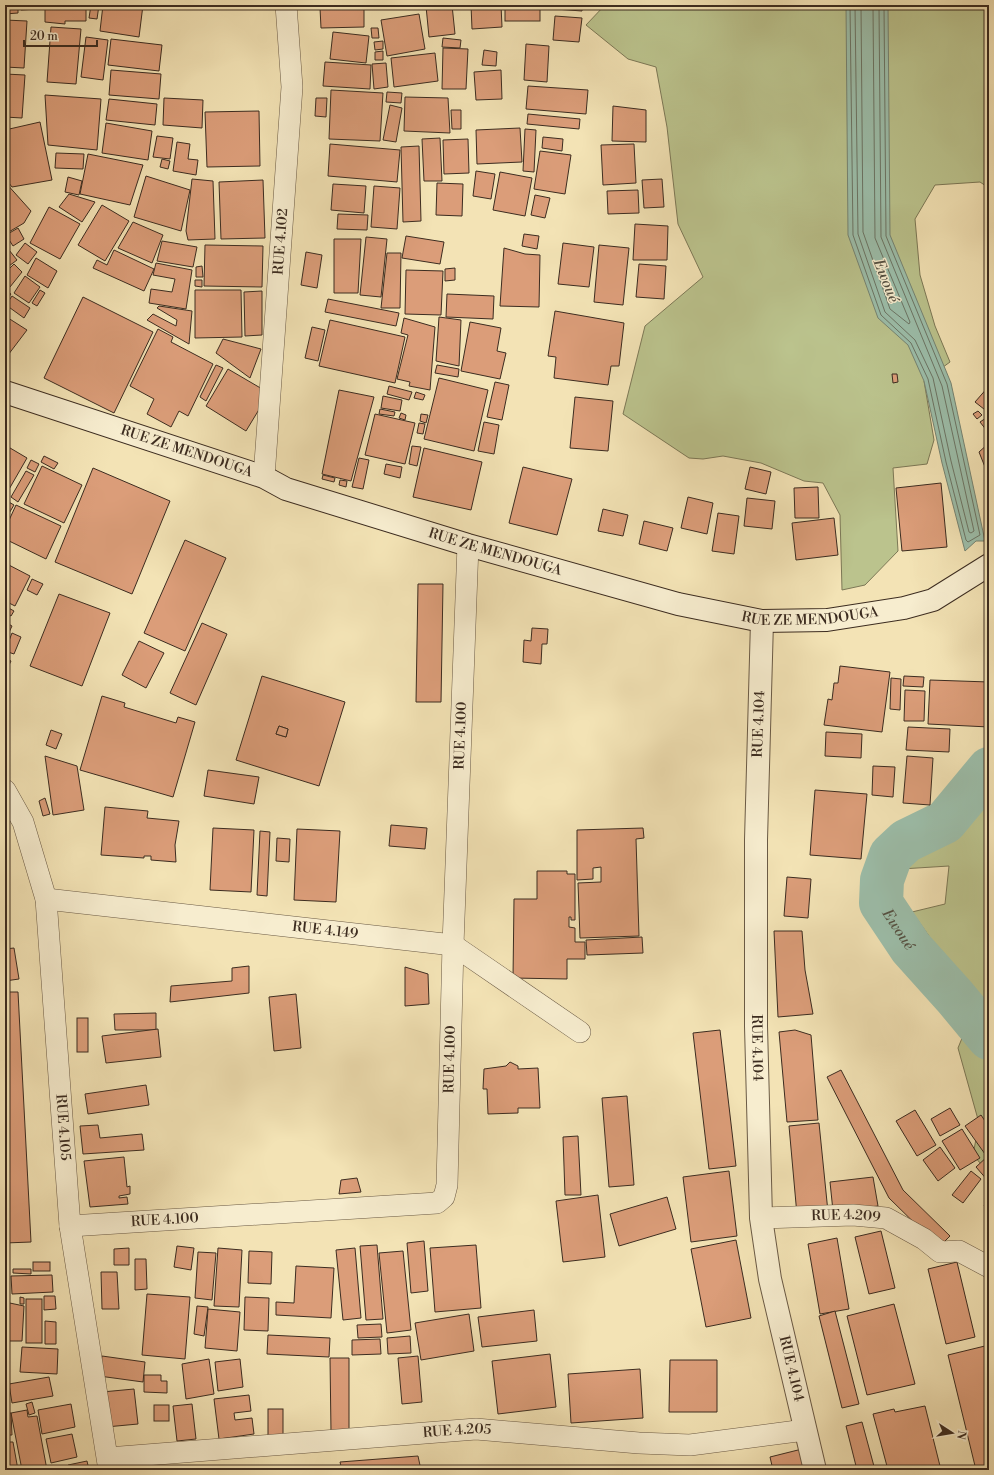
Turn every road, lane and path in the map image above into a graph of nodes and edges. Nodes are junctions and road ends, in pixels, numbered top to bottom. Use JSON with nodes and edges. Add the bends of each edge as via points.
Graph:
{"nodes":[{"id":1,"x":286,"y":5,"type":"edge"},
{"id":2,"x":5,"y":392,"type":"edge"},
{"id":3,"x":264,"y":477,"type":"junction"},
{"id":4,"x":468,"y":545,"type":"junction"},
{"id":5,"x":989,"y":565,"type":"edge"},
{"id":6,"x":762,"y":621,"type":"junction"},
{"id":7,"x":5,"y":790,"type":"edge"},
{"id":8,"x":46,"y":899,"type":"junction"},
{"id":9,"x":453,"y":945,"type":"junction"},
{"id":10,"x":580,"y":1032,"type":"dead end"},
{"id":11,"x":761,"y":1218,"type":"junction"},
{"id":12,"x":70,"y":1226,"type":"junction"},
{"id":13,"x":989,"y":1267,"type":"edge"},
{"id":14,"x":805,"y":1430,"type":"junction"},
{"id":15,"x":108,"y":1464,"type":"edge"},
{"id":16,"x":814,"y":1470,"type":"edge"}],
"edges":[{"from":1,"to":3,"type":"street","name":"RUE 4.102","via":[[292,87]]},
{"from":2,"to":3,"type":"main road","name":"RUE ZE MENDOUGA"},
{"from":3,"to":4,"type":"main road","name":"RUE ZE MENDOUGA","via":[[286,489]]},
{"from":4,"to":6,"type":"main road","name":"RUE ZE MENDOUGA","via":[[678,604]]},
{"from":4,"to":9,"type":"street","name":"RUE 4.100"},
{"from":5,"to":6,"type":"main road","name":"RUE ZE MENDOUGA","via":[[933,600],[904,608],[827,620]]},
{"from":6,"to":11,"type":"main road","name":"RUE 4.104","via":[[756,840],[756,1026]]},
{"from":7,"to":8,"type":"street","name":"RUE 4.105","via":[[23,822]]},
{"from":8,"to":9,"type":"street","name":"RUE 4.149"},
{"from":8,"to":12,"type":"street","name":"RUE 4.105"},
{"from":9,"to":10,"type":"street","name":"RUE 4.149"},
{"from":9,"to":12,"type":"street","name":"RUE 4.100","via":[[447,1185],[444,1197],[437,1203]]},
{"from":11,"to":13,"type":"street","name":"RUE 4.209","via":[[853,1215],[886,1218],[924,1239],[940,1252],[959,1251]]},
{"from":11,"to":14,"type":"main road","name":"RUE 4.104","via":[[770,1279]]},
{"from":12,"to":15,"type":"street","name":"RUE 4.105"},
{"from":14,"to":15,"type":"street","name":"RUE 4.205","via":[[690,1446],[476,1429]]},
{"from":14,"to":16,"type":"main road","name":"RUE 4.104"}]}
